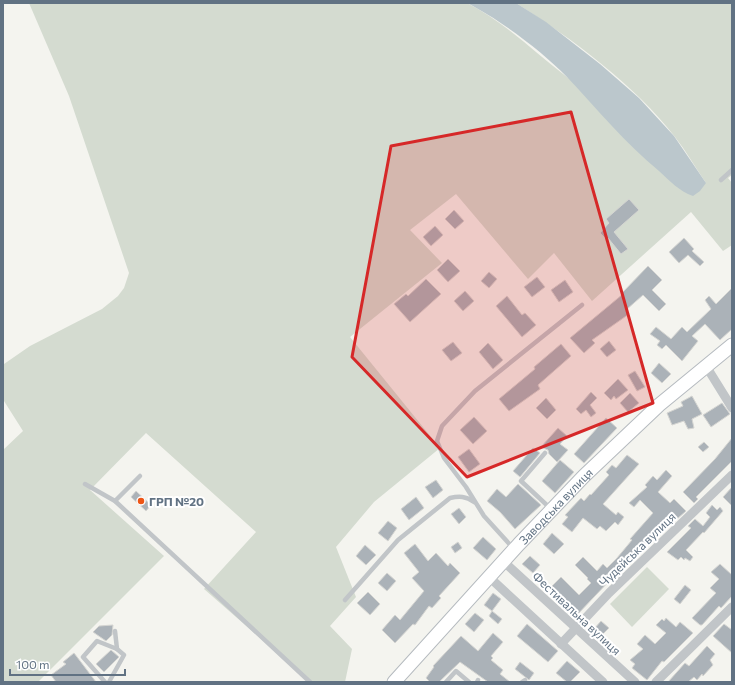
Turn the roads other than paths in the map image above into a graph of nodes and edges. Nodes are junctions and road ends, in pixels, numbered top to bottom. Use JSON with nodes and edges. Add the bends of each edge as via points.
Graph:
{"nodes":[{"id":1,"x":732,"y":170,"type":"edge"},
{"id":2,"x":721,"y":180,"type":"dead end"},
{"id":3,"x":582,"y":305,"type":"dead end"},
{"id":4,"x":732,"y":345,"type":"edge"},
{"id":5,"x":706,"y":366,"type":"junction"},
{"id":6,"x":732,"y":408,"type":"edge"},
{"id":7,"x":545,"y":453,"type":"dead end"},
{"id":8,"x":732,"y":475,"type":"edge"},
{"id":9,"x":140,"y":476,"type":"dead end"},
{"id":10,"x":85,"y":484,"type":"dead end"},
{"id":11,"x":115,"y":501,"type":"junction"},
{"id":12,"x":478,"y":505,"type":"junction"},
{"id":13,"x":552,"y":510,"type":"junction"},
{"id":14,"x":514,"y":549,"type":"junction"},
{"id":15,"x":503,"y":561,"type":"junction"},
{"id":16,"x":489,"y":577,"type":"junction"},
{"id":17,"x":345,"y":600,"type":"dead end"},
{"id":18,"x":732,"y":607,"type":"edge"},
{"id":19,"x":576,"y":628,"type":"junction"},
{"id":20,"x":115,"y":631,"type":"dead end"},
{"id":21,"x":562,"y":644,"type":"junction"},
{"id":22,"x":117,"y":649,"type":"junction"},
{"id":23,"x":397,"y":681,"type":"edge"},
{"id":24,"x":104,"y":682,"type":"edge"},
{"id":25,"x":108,"y":682,"type":"edge"},
{"id":26,"x":310,"y":682,"type":"edge"},
{"id":27,"x":446,"y":682,"type":"edge"},
{"id":28,"x":468,"y":682,"type":"edge"},
{"id":29,"x":603,"y":682,"type":"edge"},
{"id":30,"x":635,"y":682,"type":"edge"},
{"id":31,"x":656,"y":682,"type":"edge"}],
"edges":[{"from":1,"to":2,"type":"lane"},
{"from":3,"to":12,"type":"lane","via":[[475,391],[442,426],[437,441],[444,458]]},
{"from":4,"to":5,"type":"main road","name":"Заводська вулиця"},
{"from":5,"to":6,"type":"street"},
{"from":5,"to":13,"type":"main road","name":"Заводська вулиця","via":[[659,405]]},
{"from":7,"to":13,"type":"lane","via":[[521,481]]},
{"from":8,"to":19,"type":"street","name":"Чудейська вулиця"},
{"from":9,"to":11,"type":"lane"},
{"from":10,"to":11,"type":"lane"},
{"from":11,"to":26,"type":"lane"},
{"from":12,"to":14,"type":"lane","via":[[484,516]]},
{"from":12,"to":17,"type":"lane","via":[[469,498],[450,498],[398,540]]},
{"from":13,"to":14,"type":"main road","name":"Заводська вулиця"},
{"from":14,"to":15,"type":"main road","name":"Заводська вулиця"},
{"from":15,"to":16,"type":"main road","name":"Заводська вулиця"},
{"from":15,"to":19,"type":"street","name":"Фестивальна вулиця"},
{"from":16,"to":21,"type":"street"},
{"from":16,"to":23,"type":"main road","name":"Заводська вулиця"},
{"from":18,"to":31,"type":"street"},
{"from":19,"to":21,"type":"street","name":"Чудейська вулиця"},
{"from":19,"to":30,"type":"street","name":"Фестивальна вулиця"},
{"from":20,"to":22,"type":"lane"},
{"from":21,"to":29,"type":"street"},
{"from":22,"to":24,"type":"lane","via":[[97,641],[83,657]]},
{"from":22,"to":25,"type":"lane","via":[[124,655]]},
{"from":27,"to":28,"type":"lane","via":[[456,671]]}]}
